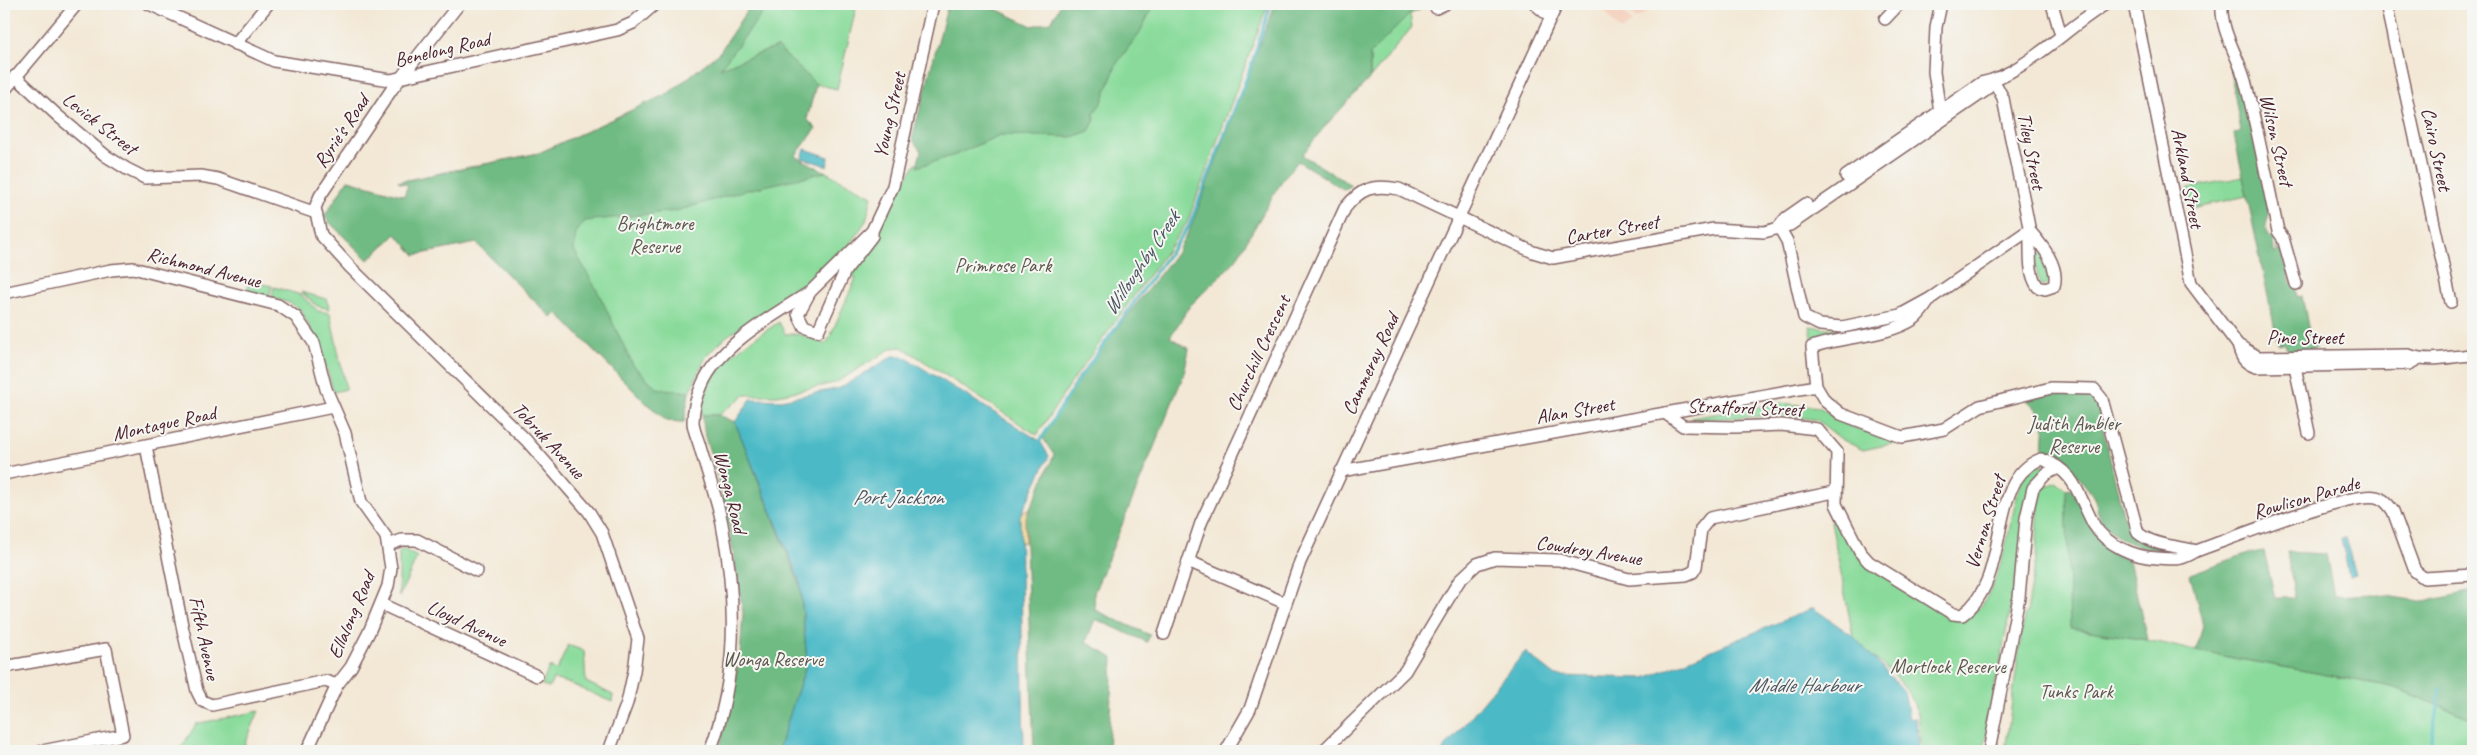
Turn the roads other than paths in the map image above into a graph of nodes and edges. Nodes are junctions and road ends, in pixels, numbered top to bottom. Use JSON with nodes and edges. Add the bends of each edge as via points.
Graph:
{"nodes":[{"id":1,"x":77,"y":4,"type":"edge"},
{"id":2,"x":149,"y":4,"type":"edge"},
{"id":3,"x":268,"y":4,"type":"edge"},
{"id":4,"x":460,"y":4,"type":"edge"},
{"id":5,"x":655,"y":4,"type":"edge"},
{"id":6,"x":930,"y":4,"type":"edge"},
{"id":7,"x":1534,"y":4,"type":"edge"},
{"id":8,"x":1556,"y":4,"type":"edge"},
{"id":9,"x":1899,"y":4,"type":"edge"},
{"id":10,"x":1940,"y":4,"type":"edge"},
{"id":11,"x":2052,"y":4,"type":"edge"},
{"id":12,"x":2106,"y":4,"type":"edge"},
{"id":13,"x":2134,"y":4,"type":"edge"},
{"id":14,"x":2222,"y":4,"type":"edge"},
{"id":15,"x":2386,"y":4,"type":"edge"},
{"id":16,"x":1550,"y":17,"type":"junction"},
{"id":17,"x":1885,"y":19,"type":"dead end"},
{"id":18,"x":2061,"y":35,"type":"junction"},
{"id":19,"x":235,"y":44,"type":"junction"},
{"id":20,"x":15,"y":76,"type":"junction"},
{"id":21,"x":401,"y":78,"type":"junction"},
{"id":22,"x":1994,"y":81,"type":"junction"},
{"id":23,"x":4,"y":91,"type":"edge"},
{"id":24,"x":1940,"y":112,"type":"junction"},
{"id":25,"x":315,"y":211,"type":"junction"},
{"id":26,"x":1458,"y":217,"type":"junction"},
{"id":27,"x":1779,"y":227,"type":"junction"},
{"id":28,"x":872,"y":231,"type":"junction"},
{"id":29,"x":2296,"y":284,"type":"dead end"},
{"id":30,"x":4,"y":292,"type":"edge"},
{"id":31,"x":810,"y":292,"type":"junction"},
{"id":32,"x":1932,"y":298,"type":"junction"},
{"id":33,"x":2451,"y":302,"type":"dead end"},
{"id":34,"x":2238,"y":345,"type":"junction"},
{"id":35,"x":2418,"y":359,"type":"junction"},
{"id":36,"x":2470,"y":359,"type":"edge"},
{"id":37,"x":2295,"y":367,"type":"junction"},
{"id":38,"x":1816,"y":386,"type":"junction"},
{"id":39,"x":332,"y":407,"type":"junction"},
{"id":40,"x":1665,"y":413,"type":"junction"},
{"id":41,"x":2309,"y":433,"type":"dead end"},
{"id":42,"x":146,"y":446,"type":"junction"},
{"id":43,"x":2058,"y":468,"type":"junction"},
{"id":44,"x":1341,"y":471,"type":"junction"},
{"id":45,"x":4,"y":474,"type":"edge"},
{"id":46,"x":1834,"y":492,"type":"junction"},
{"id":47,"x":388,"y":545,"type":"junction"},
{"id":48,"x":2196,"y":551,"type":"junction"},
{"id":49,"x":1188,"y":561,"type":"junction"},
{"id":50,"x":477,"y":571,"type":"dead end"},
{"id":51,"x":2473,"y":575,"type":"edge"},
{"id":52,"x":1285,"y":603,"type":"junction"},
{"id":53,"x":380,"y":604,"type":"junction"},
{"id":54,"x":1164,"y":634,"type":"dead end"},
{"id":55,"x":4,"y":667,"type":"edge"},
{"id":56,"x":537,"y":676,"type":"dead end"},
{"id":57,"x":337,"y":685,"type":"junction"},
{"id":58,"x":1228,"y":749,"type":"edge"},
{"id":59,"x":42,"y":751,"type":"edge"},
{"id":60,"x":307,"y":751,"type":"edge"},
{"id":61,"x":609,"y":751,"type":"edge"},
{"id":62,"x":710,"y":751,"type":"edge"},
{"id":63,"x":1323,"y":751,"type":"edge"},
{"id":64,"x":1989,"y":751,"type":"edge"}],
"edges":[{"from":1,"to":20,"type":"street"},
{"from":2,"to":19,"type":"street","name":"Benelong Road"},
{"from":3,"to":19,"type":"street"},
{"from":4,"to":21,"type":"street","name":"Ryrie's Road"},
{"from":5,"to":21,"type":"street","name":"Benelong Road","via":[[633,23],[617,30]]},
{"from":6,"to":28,"type":"street","name":"Young Street","via":[[893,186]]},
{"from":7,"to":16,"type":"street"},
{"from":8,"to":16,"type":"street","name":"Cammeray Road"},
{"from":9,"to":17,"type":"street"},
{"from":10,"to":24,"type":"street","via":[[1934,72]]},
{"from":11,"to":18,"type":"street"},
{"from":12,"to":18,"type":"street","name":"Carter Street"},
{"from":13,"to":34,"type":"street","name":"Arkland Street","via":[[2191,283]]},
{"from":14,"to":29,"type":"street","name":"Wilson Street","via":[[2226,33],[2244,79],[2278,231]]},
{"from":15,"to":33,"type":"street","name":"Cairo Street"},
{"from":16,"to":26,"type":"street","name":"Cammeray Road"},
{"from":18,"to":22,"type":"street","name":"Carter Street"},
{"from":19,"to":21,"type":"street","name":"Benelong Road","via":[[274,61],[390,80]]},
{"from":20,"to":23,"type":"street"},
{"from":20,"to":25,"type":"street","name":"Levick Street","via":[[106,156],[145,178],[201,176],[218,179]]},
{"from":21,"to":25,"type":"street","name":"Ryrie's Road","via":[[336,171]]},
{"from":22,"to":24,"type":"street","name":"Carter Street","via":[[1981,83]]},
{"from":22,"to":27,"type":"street","name":"Carter Street","via":[[1985,91],[1790,225]]},
{"from":22,"to":32,"type":"street","name":"Tiley Street","via":[[2003,98],[2029,230]]},
{"from":24,"to":27,"type":"street","name":"Carter Street","via":[[1786,218]]},
{"from":25,"to":61,"type":"street","name":"Tobruk Avenue","via":[[321,235],[334,250],[526,440],[589,512],[602,533],[638,639],[627,703]]},
{"from":26,"to":27,"type":"street","name":"Carter Street","via":[[1553,258],[1714,229],[1764,232]]},
{"from":26,"to":44,"type":"street","name":"Cammeray Road"},
{"from":26,"to":49,"type":"street","name":"Churchill Crescent","via":[[1398,189],[1384,186],[1368,188],[1345,208],[1201,523]]},
{"from":27,"to":32,"type":"street","via":[[1787,241],[1804,317],[1820,325],[1842,327],[1900,314]]},
{"from":28,"to":31,"type":"street","name":"Young Street"},
{"from":28,"to":31,"type":"street","name":"Young Street","via":[[872,236],[845,271],[818,331],[804,326],[798,314]]},
{"from":30,"to":39,"type":"street","name":"Richmond Avenue","via":[[132,268],[278,306],[296,317],[309,334]]},
{"from":31,"to":62,"type":"street","name":"Wonga Road","via":[[732,346],[712,368],[697,398],[693,423],[722,522],[732,589],[734,631],[721,722]]},
{"from":32,"to":38,"type":"street","via":[[1915,318],[1901,326],[1812,347]]},
{"from":34,"to":35,"type":"street","name":"Pine Street","via":[[2258,357],[2409,355]]},
{"from":34,"to":37,"type":"street","name":"Pine Street","via":[[2241,357],[2256,367]]},
{"from":35,"to":36,"type":"street","name":"Pine Street"},
{"from":35,"to":37,"type":"street","name":"Pine Street","via":[[2409,364]]},
{"from":37,"to":41,"type":"street"},
{"from":38,"to":40,"type":"street","name":"Alan Street"},
{"from":38,"to":48,"type":"street","via":[[1825,401],[1841,414],[1902,437],[1944,429],[1987,404],[2051,388],[2094,389],[2102,399],[2138,533],[2170,546]]},
{"from":39,"to":42,"type":"street","name":"Montague Road"},
{"from":39,"to":47,"type":"street","name":"Ellalong Road","via":[[345,433],[361,502],[386,537]]},
{"from":40,"to":44,"type":"street","name":"Alan Street"},
{"from":40,"to":46,"type":"street","name":"Stratford Street","via":[[1683,426],[1781,425],[1817,429],[1837,452],[1838,475]]},
{"from":42,"to":45,"type":"street","name":"Montague Road"},
{"from":42,"to":57,"type":"street","name":"Fifth Avenue","via":[[185,638],[202,701],[212,705],[325,681]]},
{"from":43,"to":46,"type":"street","name":"Vernon Street","via":[[2041,459],[2022,470],[2013,483],[1992,572],[1971,608],[1962,615],[1953,614],[1869,562],[1860,552],[1836,504]]},
{"from":43,"to":48,"type":"street","name":"Vernon Street","via":[[2076,485],[2095,526],[2106,539],[2124,550],[2148,558],[2184,559]]},
{"from":43,"to":64,"type":"street","via":[[2046,474],[2033,488],[2026,518],[2019,597]]},
{"from":44,"to":52,"type":"street","name":"Cammeray Road"},
{"from":46,"to":63,"type":"street","name":"Cowdroy Avenue","via":[[1710,518],[1701,529],[1696,567],[1686,575],[1630,579],[1558,560],[1499,558],[1477,564],[1459,581],[1406,670]]},
{"from":47,"to":50,"type":"street","via":[[402,540],[417,540]]},
{"from":47,"to":53,"type":"street","name":"Ellalong Road","via":[[391,568]]},
{"from":48,"to":51,"type":"street","name":"Rowlison Parade","via":[[2316,509],[2362,497],[2377,497],[2389,504],[2393,511],[2415,571],[2424,578]]},
{"from":49,"to":52,"type":"street"},
{"from":49,"to":54,"type":"street","name":"Churchill Crescent"},
{"from":52,"to":58,"type":"street","name":"Cammeray Road","via":[[1250,709]]},
{"from":53,"to":56,"type":"street","name":"Lloyd Avenue"},
{"from":53,"to":57,"type":"street","name":"Ellalong Road","via":[[358,655]]},
{"from":55,"to":59,"type":"street","via":[[106,649],[123,735]]},
{"from":57,"to":60,"type":"street","name":"Ellalong Road"}]}
